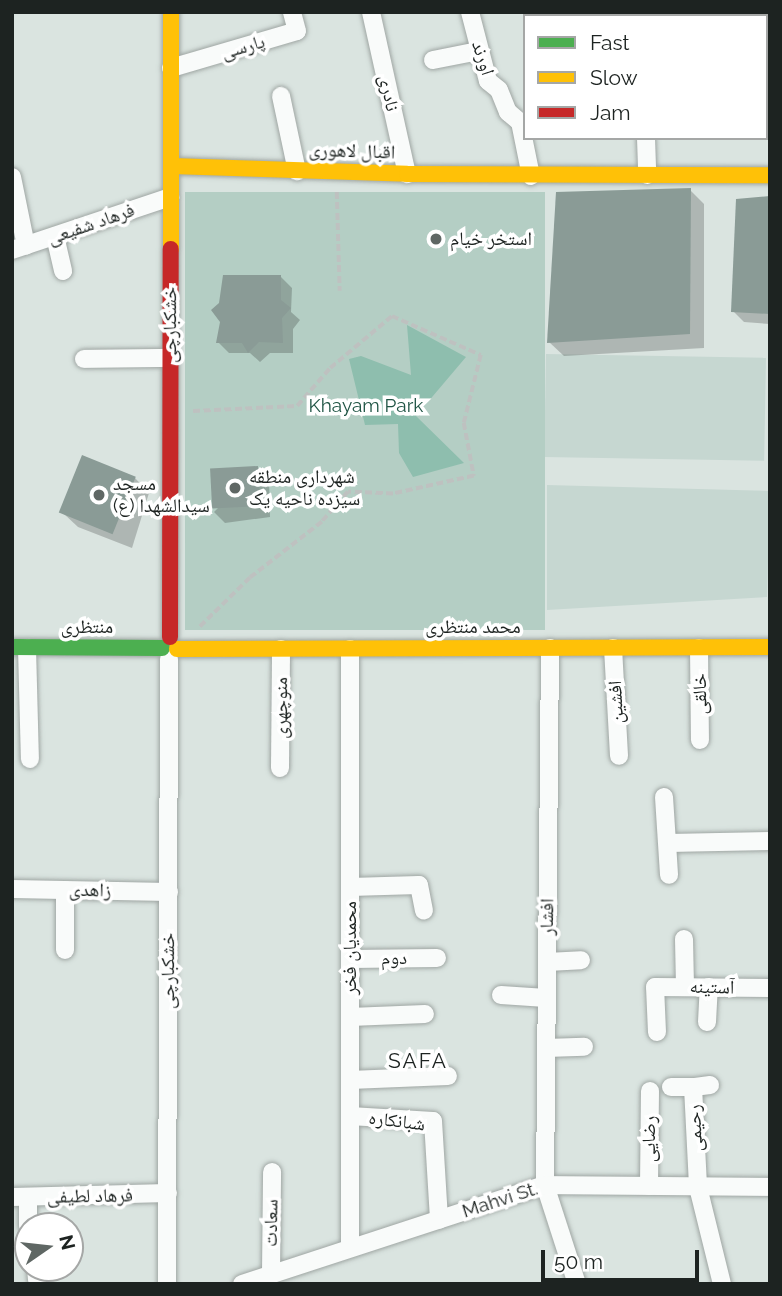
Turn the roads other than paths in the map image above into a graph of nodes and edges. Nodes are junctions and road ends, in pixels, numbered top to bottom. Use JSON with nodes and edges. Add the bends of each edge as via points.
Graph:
{"nodes":[{"id":1,"x":171,"y":12,"type":"edge"},
{"id":2,"x":292,"y":12,"type":"edge"},
{"id":3,"x":371,"y":12,"type":"edge"},
{"id":4,"x":470,"y":12,"type":"edge"},
{"id":5,"x":479,"y":51,"type":"junction"},
{"id":6,"x":433,"y":60,"type":"dead end"},
{"id":7,"x":171,"y":68,"type":"junction"},
{"id":8,"x":281,"y":96,"type":"dead end"},
{"id":9,"x":523,"y":137,"type":"edge"},
{"id":10,"x":524,"y":140,"type":"edge"},
{"id":11,"x":646,"y":140,"type":"edge"},
{"id":12,"x":172,"y":166,"type":"junction"},
{"id":13,"x":297,"y":171,"type":"junction"},
{"id":14,"x":407,"y":174,"type":"junction"},
{"id":15,"x":647,"y":175,"type":"junction"},
{"id":16,"x":770,"y":175,"type":"edge"},
{"id":17,"x":531,"y":176,"type":"junction"},
{"id":18,"x":12,"y":177,"type":"edge"},
{"id":19,"x":170,"y":197,"type":"junction"},
{"id":20,"x":55,"y":236,"type":"junction"},
{"id":21,"x":19,"y":248,"type":"edge"},
{"id":22,"x":63,"y":271,"type":"dead end"},
{"id":23,"x":170,"y":358,"type":"junction"},
{"id":24,"x":84,"y":359,"type":"dead end"},
{"id":25,"x":770,"y":647,"type":"edge"},
{"id":26,"x":20,"y":648,"type":"edge"},
{"id":27,"x":170,"y":648,"type":"junction"},
{"id":28,"x":550,"y":648,"type":"junction"},
{"id":29,"x":613,"y":648,"type":"junction"},
{"id":30,"x":699,"y":648,"type":"junction"},
{"id":31,"x":281,"y":649,"type":"junction"},
{"id":32,"x":350,"y":649,"type":"junction"},
{"id":33,"x":700,"y":740,"type":"dead end"},
{"id":34,"x":619,"y":756,"type":"dead end"},
{"id":35,"x":30,"y":759,"type":"dead end"},
{"id":36,"x":281,"y":768,"type":"dead end"},
{"id":37,"x":664,"y":797,"type":"dead end"},
{"id":38,"x":770,"y":841,"type":"edge"},
{"id":39,"x":668,"y":843,"type":"junction"},
{"id":40,"x":669,"y":875,"type":"dead end"},
{"id":41,"x":350,"y":887,"type":"junction"},
{"id":42,"x":12,"y":889,"type":"edge"},
{"id":43,"x":65,"y":890,"type":"junction"},
{"id":44,"x":169,"y":891,"type":"junction"},
{"id":45,"x":424,"y":911,"type":"dead end"},
{"id":46,"x":684,"y":939,"type":"dead end"},
{"id":47,"x":65,"y":950,"type":"dead end"},
{"id":48,"x":350,"y":958,"type":"junction"},
{"id":49,"x":437,"y":958,"type":"dead end"},
{"id":50,"x":581,"y":960,"type":"dead end"},
{"id":51,"x":547,"y":962,"type":"junction"},
{"id":52,"x":685,"y":987,"type":"junction"},
{"id":53,"x":709,"y":987,"type":"junction"},
{"id":54,"x":770,"y":988,"type":"edge"},
{"id":55,"x":501,"y":995,"type":"dead end"},
{"id":56,"x":547,"y":998,"type":"junction"},
{"id":57,"x":425,"y":1014,"type":"dead end"},
{"id":58,"x":350,"y":1017,"type":"junction"},
{"id":59,"x":706,"y":1022,"type":"dead end"},
{"id":60,"x":657,"y":1031,"type":"dead end"},
{"id":61,"x":583,"y":1047,"type":"dead end"},
{"id":62,"x":546,"y":1048,"type":"junction"},
{"id":63,"x":448,"y":1076,"type":"dead end"},
{"id":64,"x":350,"y":1080,"type":"junction"},
{"id":65,"x":671,"y":1087,"type":"dead end"},
{"id":66,"x":650,"y":1091,"type":"dead end"},
{"id":67,"x":351,"y":1116,"type":"junction"},
{"id":68,"x":272,"y":1172,"type":"dead end"},
{"id":69,"x":545,"y":1185,"type":"junction"},
{"id":70,"x":649,"y":1186,"type":"junction"},
{"id":71,"x":698,"y":1186,"type":"junction"},
{"id":72,"x":770,"y":1187,"type":"edge"},
{"id":73,"x":168,"y":1193,"type":"junction"},
{"id":74,"x":20,"y":1197,"type":"edge"},
{"id":75,"x":439,"y":1220,"type":"junction"},
{"id":76,"x":350,"y":1248,"type":"junction"},
{"id":77,"x":271,"y":1274,"type":"junction"},
{"id":78,"x":167,"y":1284,"type":"edge"},
{"id":79,"x":242,"y":1284,"type":"edge"},
{"id":80,"x":577,"y":1284,"type":"edge"},
{"id":81,"x":722,"y":1284,"type":"edge"}],
"edges":[{"from":1,"to":7,"type":"main road","name":"خشکبارچی"},
{"from":2,"to":7,"type":"street","name":"پارسی","via":[[297,31]]},
{"from":3,"to":14,"type":"street","name":"نادری"},
{"from":4,"to":5,"type":"street","name":"اورند"},
{"from":5,"to":6,"type":"street"},
{"from":5,"to":9,"type":"street","name":"اورند","via":[[488,81],[520,122]]},
{"from":7,"to":12,"type":"main road","name":"خشکبارچی"},
{"from":8,"to":13,"type":"street"},
{"from":10,"to":17,"type":"street","name":"اورند"},
{"from":11,"to":15,"type":"street"},
{"from":12,"to":13,"type":"main road","name":"اقبال لاهوری"},
{"from":12,"to":19,"type":"main road","name":"خشکبارچی"},
{"from":13,"to":14,"type":"main road","name":"اقبال لاهوری"},
{"from":14,"to":17,"type":"main road","name":"اقبال لاهوری"},
{"from":15,"to":16,"type":"main road","name":"اقبال لاهوری"},
{"from":15,"to":17,"type":"main road","name":"اقبال لاهوری"},
{"from":18,"to":21,"type":"street"},
{"from":19,"to":20,"type":"street","name":"فرهاد شفیعی"},
{"from":19,"to":23,"type":"main road","name":"خشکبارچی"},
{"from":20,"to":21,"type":"street","name":"فرهاد شفیعی"},
{"from":20,"to":22,"type":"street"},
{"from":23,"to":24,"type":"street"},
{"from":23,"to":27,"type":"main road","name":"خشکبارچی"},
{"from":25,"to":30,"type":"main road","name":"محمد منتظری"},
{"from":26,"to":27,"type":"main road","name":"منتظری"},
{"from":26,"to":35,"type":"street"},
{"from":27,"to":31,"type":"main road","name":"محمد منتظری"},
{"from":27,"to":44,"type":"street","name":"خشکبارچی"},
{"from":28,"to":29,"type":"main road","name":"محمد منتظری"},
{"from":28,"to":32,"type":"main road","name":"محمد منتظری"},
{"from":28,"to":51,"type":"street","name":"افشار"},
{"from":29,"to":30,"type":"main road","name":"محمد منتظری"},
{"from":29,"to":34,"type":"street","name":"افشین"},
{"from":30,"to":33,"type":"street","name":"خالقی"},
{"from":31,"to":32,"type":"main road","name":"محمد منتظری"},
{"from":31,"to":36,"type":"street","name":"منوچهری"},
{"from":32,"to":41,"type":"street","name":"محمدیان فخر"},
{"from":37,"to":39,"type":"street"},
{"from":38,"to":39,"type":"street"},
{"from":39,"to":40,"type":"street"},
{"from":41,"to":45,"type":"street","via":[[419,886]]},
{"from":41,"to":48,"type":"street","name":"محمدیان فخر"},
{"from":42,"to":43,"type":"street","name":"زاهدی"},
{"from":43,"to":44,"type":"street","name":"زاهدی"},
{"from":43,"to":47,"type":"street"},
{"from":44,"to":73,"type":"street","name":"خشکبارچی"},
{"from":46,"to":52,"type":"street"},
{"from":48,"to":49,"type":"street","name":"دوم"},
{"from":48,"to":58,"type":"street","name":"محمدیان فخر"},
{"from":50,"to":51,"type":"street"},
{"from":51,"to":56,"type":"street","name":"افشار"},
{"from":52,"to":53,"type":"street","name":"آستینه"},
{"from":52,"to":60,"type":"street","name":"آستینه","via":[[655,987]]},
{"from":53,"to":54,"type":"street","name":"آستینه"},
{"from":53,"to":59,"type":"street"},
{"from":55,"to":56,"type":"street"},
{"from":56,"to":62,"type":"street","name":"افشار"},
{"from":57,"to":58,"type":"street"},
{"from":58,"to":64,"type":"street","name":"محمدیان فخر"},
{"from":61,"to":62,"type":"street"},
{"from":62,"to":69,"type":"street","name":"افشار"},
{"from":63,"to":64,"type":"street"},
{"from":64,"to":67,"type":"street","name":"محمدیان فخر"},
{"from":65,"to":71,"type":"street","name":"رحیمی","via":[[702,1086]]},
{"from":66,"to":70,"type":"street","name":"رضایی"},
{"from":67,"to":75,"type":"street","name":"شبانکاره","via":[[433,1121]]},
{"from":67,"to":76,"type":"street","name":"محمدیان فخر"},
{"from":68,"to":77,"type":"street","name":"سعادت"},
{"from":69,"to":70,"type":"street","name":"Mahvi St."},
{"from":69,"to":75,"type":"street","name":"Mahvi St."},
{"from":69,"to":80,"type":"street","name":"افشار"},
{"from":70,"to":71,"type":"street","name":"Mahvi St."},
{"from":71,"to":72,"type":"street","name":"Mahvi St."},
{"from":71,"to":81,"type":"street","name":"رحیمی"},
{"from":73,"to":74,"type":"street","name":"فرهاد لطیفی"},
{"from":73,"to":78,"type":"street","name":"خشکبارچی"},
{"from":75,"to":76,"type":"street","name":"Mahvi St."},
{"from":76,"to":77,"type":"street","name":"Mahvi St."},
{"from":77,"to":79,"type":"street","name":"Mahvi St."}]}
